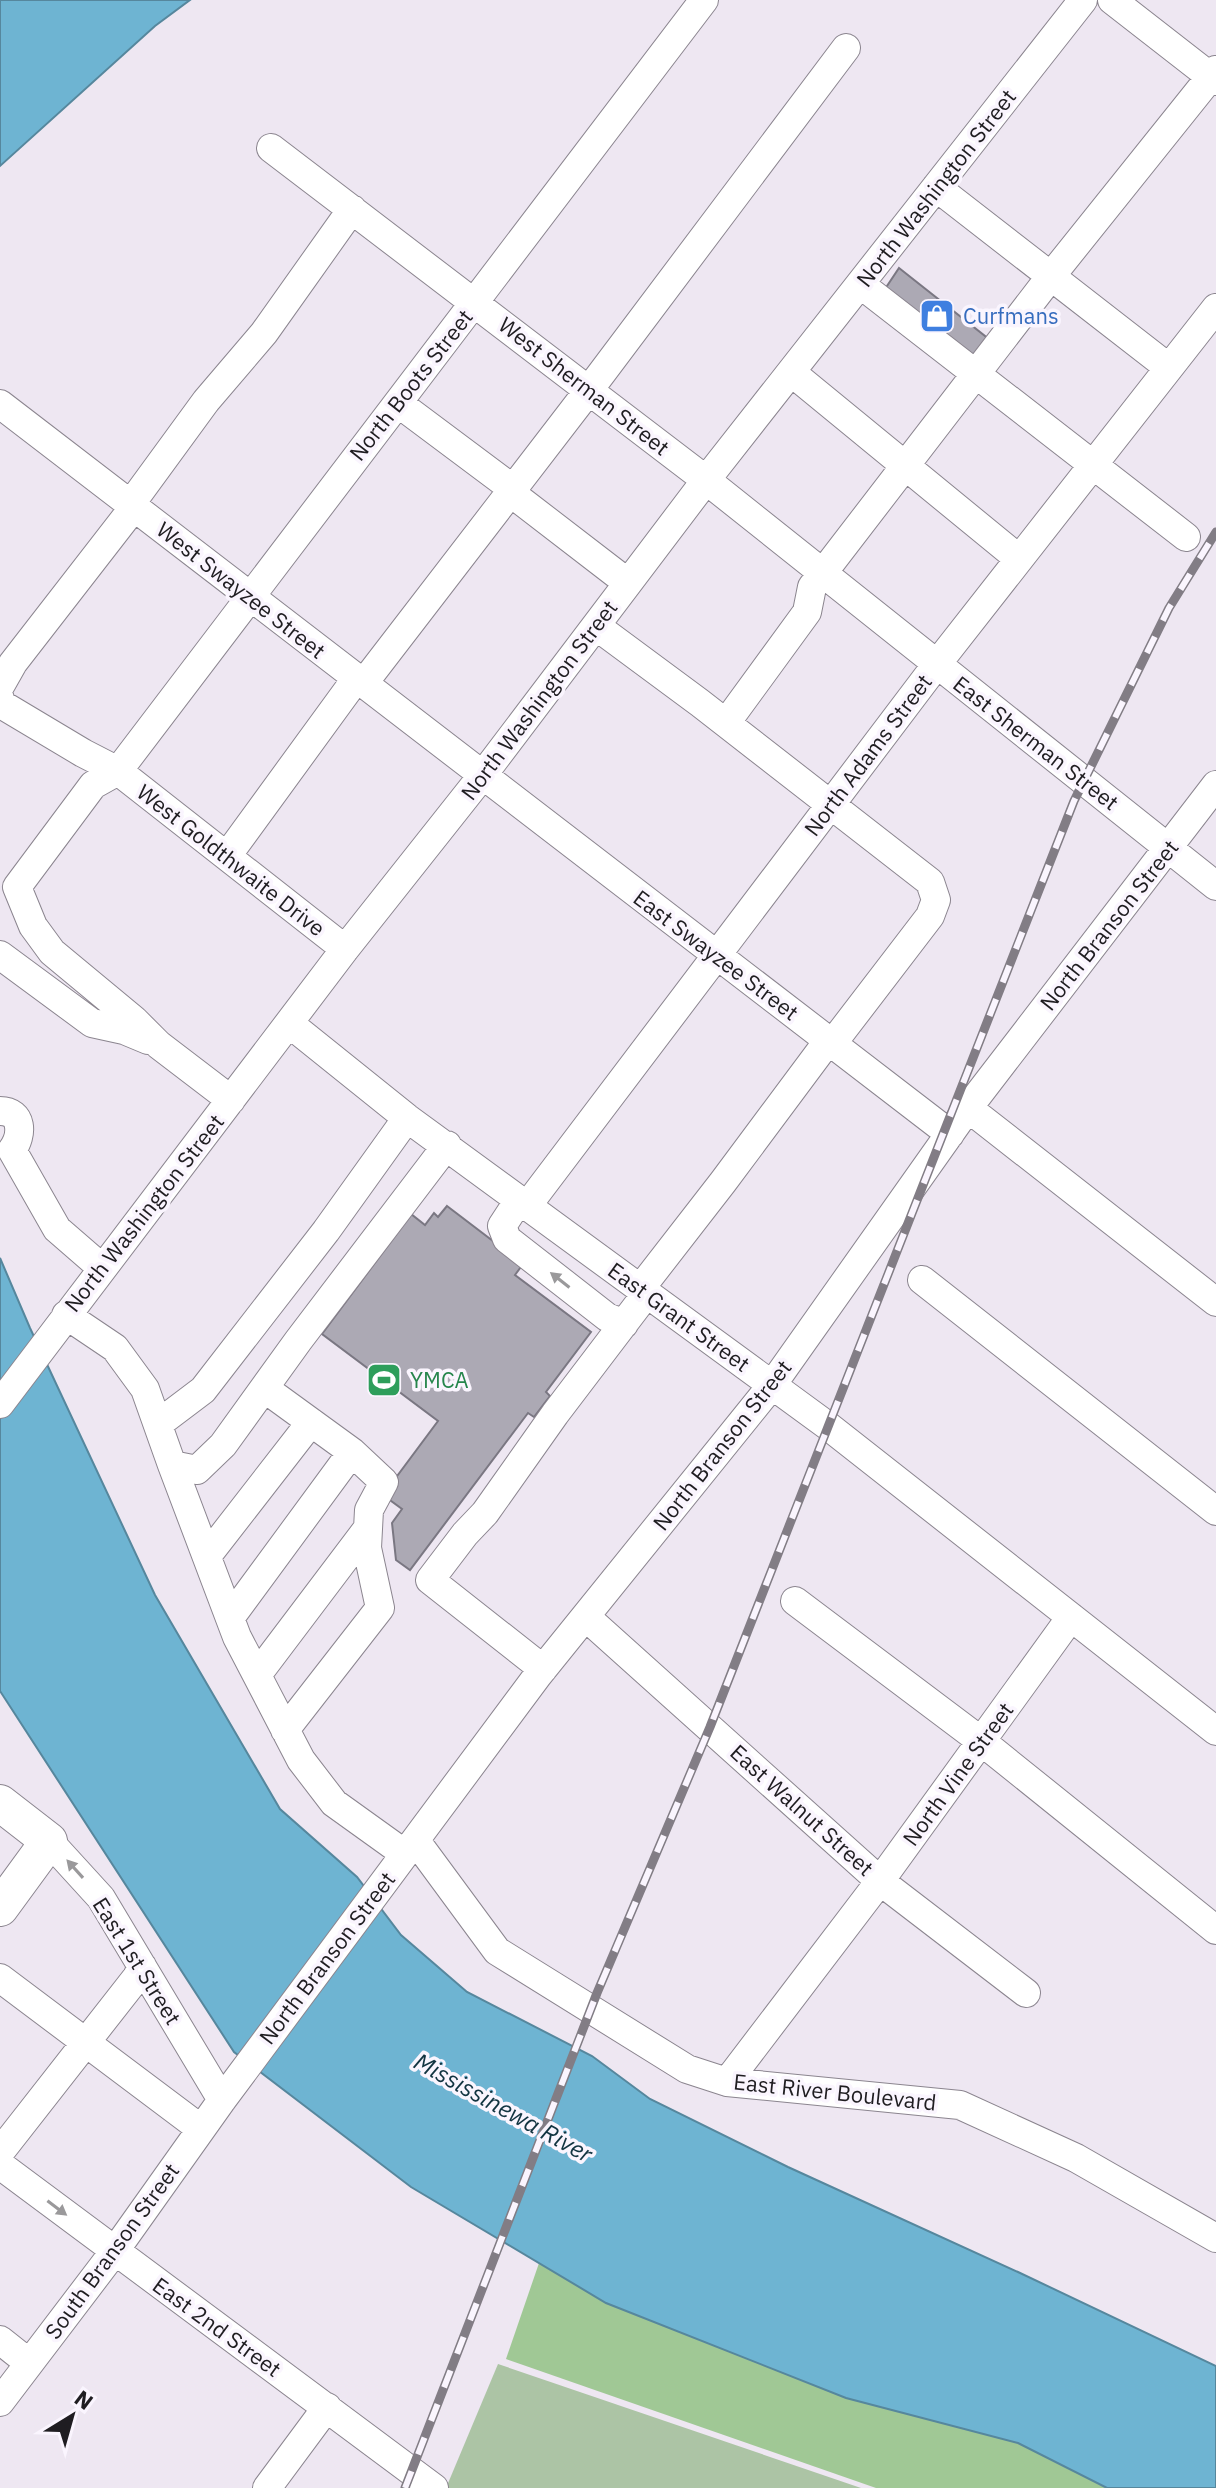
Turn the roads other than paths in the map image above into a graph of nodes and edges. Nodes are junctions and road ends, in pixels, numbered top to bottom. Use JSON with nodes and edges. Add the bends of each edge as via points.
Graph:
{"nodes":[{"id":1,"x":704,"y":0,"type":"edge"},
{"id":2,"x":1083,"y":0,"type":"edge"},
{"id":3,"x":1112,"y":0,"type":"edge"},
{"id":4,"x":846,"y":48,"type":"dead end"},
{"id":5,"x":1214,"y":76,"type":"edge"},
{"id":6,"x":271,"y":148,"type":"dead end"},
{"id":7,"x":936,"y":187,"type":"junction"},
{"id":8,"x":352,"y":209,"type":"junction"},
{"id":9,"x":1051,"y":276,"type":"junction"},
{"id":10,"x":860,"y":284,"type":"junction"},
{"id":11,"x":475,"y":302,"type":"junction"},
{"id":12,"x":1216,"y":308,"type":"edge"},
{"id":13,"x":1169,"y":368,"type":"junction"},
{"id":14,"x":791,"y":372,"type":"junction"},
{"id":15,"x":976,"y":374,"type":"junction"},
{"id":16,"x":589,"y":390,"type":"junction"},
{"id":17,"x":398,"y":403,"type":"junction"},
{"id":18,"x":0,"y":404,"type":"edge"},
{"id":19,"x":1093,"y":465,"type":"junction"},
{"id":20,"x":906,"y":466,"type":"junction"},
{"id":21,"x":706,"y":480,"type":"junction"},
{"id":22,"x":512,"y":491,"type":"junction"},
{"id":23,"x":136,"y":509,"type":"junction"},
{"id":24,"x":1186,"y":537,"type":"dead end"},
{"id":25,"x":1019,"y":559,"type":"junction"},
{"id":26,"x":823,"y":573,"type":"junction"},
{"id":27,"x":628,"y":583,"type":"junction"},
{"id":28,"x":94,"y":590,"type":"dead end"},
{"id":29,"x":249,"y":596,"type":"junction"},
{"id":30,"x":596,"y":626,"type":"junction"},
{"id":31,"x":937,"y":664,"type":"junction"},
{"id":32,"x":360,"y":682,"type":"junction"},
{"id":33,"x":0,"y":686,"type":"edge"},
{"id":34,"x":0,"y":699,"type":"edge"},
{"id":35,"x":726,"y":723,"type":"junction"},
{"id":36,"x":118,"y":771,"type":"junction"},
{"id":37,"x":482,"y":776,"type":"junction"},
{"id":38,"x":1216,"y":785,"type":"edge"},
{"id":39,"x":831,"y":804,"type":"junction"},
{"id":40,"x":1168,"y":848,"type":"junction"},
{"id":41,"x":227,"y":856,"type":"junction"},
{"id":42,"x":1216,"y":886,"type":"edge"},
{"id":43,"x":345,"y":949,"type":"junction"},
{"id":44,"x":0,"y":955,"type":"edge"},
{"id":45,"x":717,"y":956,"type":"junction"},
{"id":46,"x":290,"y":1024,"type":"junction"},
{"id":47,"x":830,"y":1042,"type":"junction"},
{"id":48,"x":159,"y":1045,"type":"junction"},
{"id":49,"x":231,"y":1100,"type":"junction"},
{"id":50,"x":968,"y":1108,"type":"junction"},
{"id":51,"x":0,"y":1111,"type":"edge"},
{"id":52,"x":407,"y":1118,"type":"junction"},
{"id":53,"x":950,"y":1134,"type":"junction"},
{"id":54,"x":447,"y":1145,"type":"junction"},
{"id":55,"x":6,"y":1149,"type":"edge"},
{"id":56,"x":523,"y":1203,"type":"junction"},
{"id":57,"x":102,"y":1268,"type":"junction"},
{"id":58,"x":922,"y":1280,"type":"dead end"},
{"id":59,"x":643,"y":1291,"type":"junction"},
{"id":60,"x":1216,"y":1302,"type":"edge"},
{"id":61,"x":59,"y":1324,"type":"junction"},
{"id":62,"x":624,"y":1324,"type":"junction"},
{"id":63,"x":772,"y":1385,"type":"junction"},
{"id":64,"x":264,"y":1388,"type":"junction"},
{"id":65,"x":0,"y":1404,"type":"edge"},
{"id":66,"x":311,"y":1422,"type":"junction"},
{"id":67,"x":158,"y":1424,"type":"junction"},
{"id":68,"x":352,"y":1452,"type":"junction"},
{"id":69,"x":172,"y":1465,"type":"junction"},
{"id":70,"x":1216,"y":1511,"type":"edge"},
{"id":71,"x":368,"y":1528,"type":"junction"},
{"id":72,"x":207,"y":1556,"type":"junction"},
{"id":73,"x":795,"y":1601,"type":"dead end"},
{"id":74,"x":586,"y":1617,"type":"junction"},
{"id":75,"x":1071,"y":1617,"type":"junction"},
{"id":76,"x":230,"y":1618,"type":"junction"},
{"id":77,"x":543,"y":1669,"type":"junction"},
{"id":78,"x":257,"y":1675,"type":"junction"},
{"id":79,"x":285,"y":1730,"type":"junction"},
{"id":80,"x":1216,"y":1731,"type":"edge"},
{"id":81,"x":981,"y":1741,"type":"junction"},
{"id":82,"x":0,"y":1803,"type":"edge"},
{"id":83,"x":49,"y":1841,"type":"junction"},
{"id":84,"x":406,"y":1853,"type":"junction"},
{"id":85,"x":880,"y":1881,"type":"junction"},
{"id":86,"x":0,"y":1908,"type":"edge"},
{"id":87,"x":1216,"y":1930,"type":"edge"},
{"id":88,"x":142,"y":1966,"type":"junction"},
{"id":89,"x":0,"y":1978,"type":"edge"},
{"id":90,"x":1026,"y":1993,"type":"dead end"},
{"id":91,"x":85,"y":2042,"type":"junction"},
{"id":92,"x":727,"y":2082,"type":"junction"},
{"id":93,"x":222,"y":2100,"type":"junction"},
{"id":94,"x":201,"y":2129,"type":"junction"},
{"id":95,"x":0,"y":2152,"type":"edge"},
{"id":96,"x":0,"y":2165,"type":"edge"},
{"id":97,"x":1216,"y":2238,"type":"edge"},
{"id":98,"x":114,"y":2252,"type":"junction"},
{"id":99,"x":0,"y":2340,"type":"edge"},
{"id":100,"x":29,"y":2363,"type":"junction"},
{"id":101,"x":0,"y":2402,"type":"edge"},
{"id":102,"x":327,"y":2407,"type":"junction"},
{"id":103,"x":267,"y":2488,"type":"edge"},
{"id":104,"x":434,"y":2488,"type":"edge"}],
"edges":[{"from":1,"to":11,"type":"street","name":"North Boots Street"},
{"from":2,"to":7,"type":"street","name":"North Washington Street"},
{"from":3,"to":5,"type":"street"},
{"from":4,"to":16,"type":"street"},
{"from":5,"to":9,"type":"street"},
{"from":6,"to":8,"type":"street","name":"West Sherman Street"},
{"from":7,"to":9,"type":"street"},
{"from":7,"to":10,"type":"street","name":"North Washington Street"},
{"from":8,"to":11,"type":"street","name":"West Sherman Street"},
{"from":8,"to":23,"type":"street","via":[[264,333],[206,401]]},
{"from":9,"to":13,"type":"street"},
{"from":9,"to":15,"type":"street"},
{"from":10,"to":14,"type":"street","name":"North Washington Street"},
{"from":10,"to":15,"type":"street"},
{"from":11,"to":16,"type":"street","name":"West Sherman Street"},
{"from":11,"to":17,"type":"street","name":"North Boots Street"},
{"from":12,"to":13,"type":"street","name":"North Adams Street"},
{"from":13,"to":19,"type":"street","name":"North Adams Street"},
{"from":14,"to":20,"type":"street"},
{"from":14,"to":21,"type":"street","name":"North Washington Street"},
{"from":15,"to":19,"type":"street"},
{"from":15,"to":20,"type":"street"},
{"from":16,"to":21,"type":"street","name":"West Sherman Street"},
{"from":16,"to":22,"type":"street"},
{"from":17,"to":22,"type":"street"},
{"from":17,"to":29,"type":"street","name":"North Boots Street"},
{"from":18,"to":23,"type":"street","name":"West Swayzee Street"},
{"from":19,"to":24,"type":"street"},
{"from":19,"to":25,"type":"street","name":"North Adams Street"},
{"from":20,"to":25,"type":"street"},
{"from":20,"to":26,"type":"street"},
{"from":21,"to":26,"type":"street","name":"East Sherman Street"},
{"from":21,"to":27,"type":"street","name":"North Washington Street"},
{"from":22,"to":27,"type":"street"},
{"from":22,"to":32,"type":"street"},
{"from":23,"to":28,"type":"street","via":[[95,578]]},
{"from":23,"to":29,"type":"street","name":"West Swayzee Street"},
{"from":23,"to":33,"type":"street"},
{"from":25,"to":31,"type":"street","name":"North Adams Street"},
{"from":26,"to":31,"type":"street","name":"East Sherman Street"},
{"from":26,"to":35,"type":"street","via":[[812,587],[807,612]]},
{"from":27,"to":30,"type":"street","name":"North Washington Street"},
{"from":29,"to":32,"type":"street","name":"West Swayzee Street"},
{"from":29,"to":36,"type":"street","name":"North Boots Street"},
{"from":30,"to":35,"type":"street"},
{"from":30,"to":37,"type":"street","name":"North Washington Street"},
{"from":31,"to":39,"type":"street","name":"North Adams Street"},
{"from":31,"to":40,"type":"street","name":"East Sherman Street"},
{"from":32,"to":37,"type":"street","name":"West Swayzee Street"},
{"from":32,"to":41,"type":"street"},
{"from":34,"to":36,"type":"street","name":"West Goldthwaite Drive"},
{"from":35,"to":39,"type":"street"},
{"from":36,"to":41,"type":"street","name":"West Goldthwaite Drive"},
{"from":36,"to":48,"type":"street","name":"North Boots Street","via":[[93,785],[17,887],[33,926],[52,952]]},
{"from":37,"to":43,"type":"street","name":"North Washington Street"},
{"from":37,"to":45,"type":"street","name":"East Swayzee Street"},
{"from":38,"to":40,"type":"street","name":"North Branson Street"},
{"from":39,"to":45,"type":"street","name":"North Adams Street"},
{"from":39,"to":47,"type":"street","via":[[930,882],[936,900],[930,916]]},
{"from":40,"to":42,"type":"street","name":"East Sherman Street"},
{"from":40,"to":50,"type":"street","name":"North Branson Street"},
{"from":41,"to":43,"type":"street","name":"West Goldthwaite Drive"},
{"from":43,"to":46,"type":"street","name":"North Washington Street"},
{"from":44,"to":48,"type":"street","via":[[92,1023]]},
{"from":45,"to":47,"type":"street","name":"East Swayzee Street"},
{"from":45,"to":56,"type":"street","name":"North Adams Street"},
{"from":46,"to":49,"type":"street","name":"North Washington Street"},
{"from":46,"to":52,"type":"street","name":"East Grant Street"},
{"from":47,"to":53,"type":"street","name":"East Swayzee Street"},
{"from":47,"to":59,"type":"street"},
{"from":48,"to":49,"type":"street"},
{"from":49,"to":57,"type":"street","name":"North Washington Street"},
{"from":50,"to":53,"type":"street","name":"North Branson Street"},
{"from":50,"to":60,"type":"street"},
{"from":51,"to":55,"type":"street","via":[[8,1111],[19,1125],[20,1133]]},
{"from":52,"to":54,"type":"street","name":"East Grant Street"},
{"from":52,"to":67,"type":"street","via":[[203,1390]]},
{"from":53,"to":63,"type":"street","name":"North Branson Street"},
{"from":54,"to":56,"type":"street","name":"East Grant Street"},
{"from":54,"to":64,"type":"street"},
{"from":55,"to":57,"type":"street","via":[[57,1229]]},
{"from":56,"to":59,"type":"street","name":"East Grant Street"},
{"from":62,"to":56,"type":"street","name":"North Adams Street","one_way":true,"via":[[607,1317],[507,1239],[502,1226]]},
{"from":57,"to":61,"type":"street","name":"North Washington Street"},
{"from":58,"to":70,"type":"street"},
{"from":59,"to":62,"type":"street"},
{"from":59,"to":63,"type":"street","name":"East Grant Street"},
{"from":61,"to":65,"type":"street","name":"North Washington Street"},
{"from":61,"to":67,"type":"street","name":"East River Boulevard","via":[[115,1348],[145,1389]]},
{"from":62,"to":77,"type":"street","via":[[430,1580]]},
{"from":63,"to":74,"type":"street","name":"North Branson Street"},
{"from":63,"to":75,"type":"street","name":"East Grant Street"},
{"from":64,"to":66,"type":"street"},
{"from":64,"to":69,"type":"street","via":[[223,1445],[197,1470]]},
{"from":66,"to":68,"type":"street"},
{"from":66,"to":72,"type":"street"},
{"from":67,"to":69,"type":"street","name":"East River Boulevard"},
{"from":68,"to":71,"type":"street","via":[[384,1482],[369,1510]]},
{"from":68,"to":76,"type":"street"},
{"from":69,"to":72,"type":"street","name":"East River Boulevard"},
{"from":71,"to":78,"type":"street"},
{"from":71,"to":79,"type":"street","via":[[380,1608]]},
{"from":72,"to":76,"type":"street","name":"East River Boulevard"},
{"from":73,"to":81,"type":"street"},
{"from":74,"to":77,"type":"street","name":"North Branson Street"},
{"from":74,"to":85,"type":"street","name":"East Walnut Street"},
{"from":75,"to":80,"type":"street","name":"East Grant Street"},
{"from":75,"to":81,"type":"street","name":"North Vine Street"},
{"from":76,"to":78,"type":"street","name":"East River Boulevard"},
{"from":77,"to":84,"type":"street","name":"North Branson Street"},
{"from":78,"to":79,"type":"street","name":"East River Boulevard"},
{"from":79,"to":84,"type":"street","name":"East River Boulevard","via":[[334,1803]]},
{"from":81,"to":85,"type":"street","name":"North Vine Street"},
{"from":81,"to":87,"type":"street"},
{"from":82,"to":83,"type":"main road","name":"East 1st Street"},
{"from":83,"to":86,"type":"main road"},
{"from":88,"to":83,"type":"street","name":"East 1st Street","one_way":true,"via":[[101,1898]]},
{"from":84,"to":92,"type":"street","name":"East River Boulevard","via":[[497,1951],[687,2069]]},
{"from":84,"to":93,"type":"street","name":"North Branson Street"},
{"from":85,"to":90,"type":"street","name":"East Walnut Street"},
{"from":85,"to":92,"type":"street","name":"North Vine Street"},
{"from":88,"to":91,"type":"street"},
{"from":88,"to":93,"type":"street","name":"East 1st Street"},
{"from":89,"to":91,"type":"street"},
{"from":91,"to":94,"type":"street"},
{"from":91,"to":95,"type":"street"},
{"from":92,"to":97,"type":"street","name":"East River Boulevard","via":[[960,2105],[1076,2158]]},
{"from":93,"to":94,"type":"street","name":"South Branson Street"},
{"from":94,"to":98,"type":"street","name":"South Branson Street"},
{"from":96,"to":98,"type":"street","name":"East 2nd Street","one_way":true},
{"from":98,"to":100,"type":"street","name":"South Branson Street"},
{"from":98,"to":102,"type":"street","name":"East 2nd Street"},
{"from":99,"to":100,"type":"street"},
{"from":100,"to":101,"type":"street","name":"South Branson Street"},
{"from":102,"to":103,"type":"street"},
{"from":102,"to":104,"type":"street","name":"East 2nd Street"}]}
